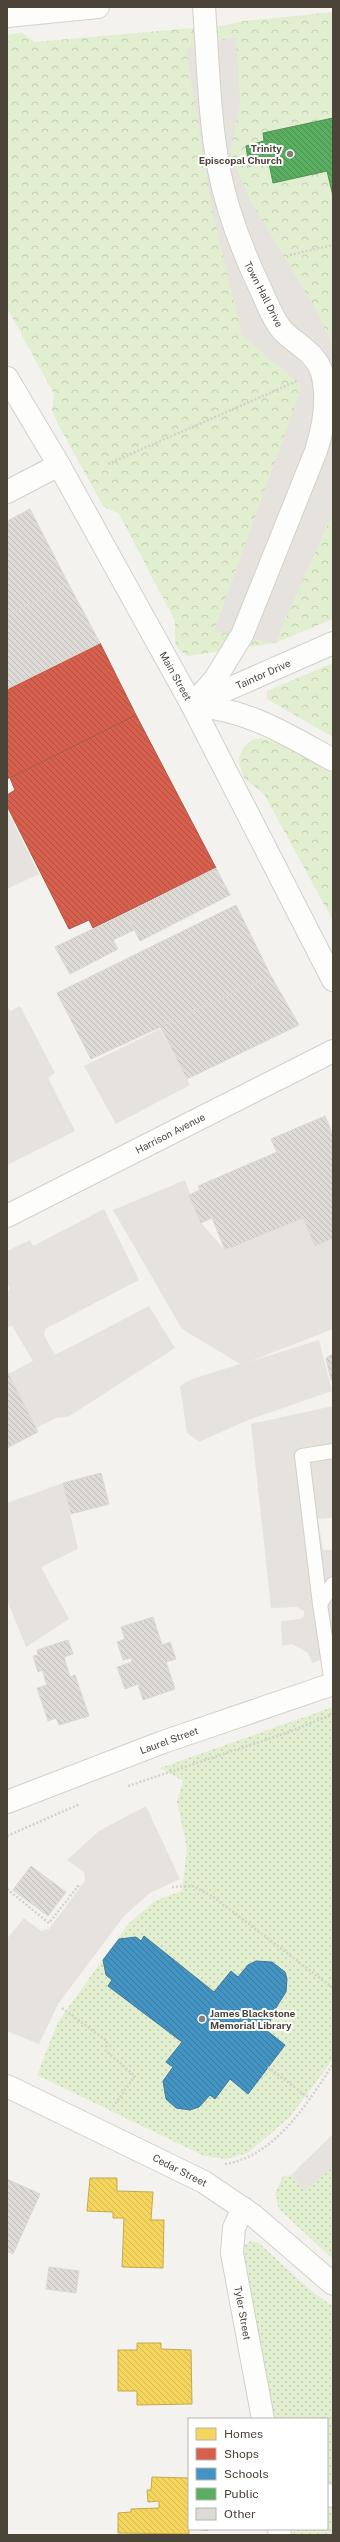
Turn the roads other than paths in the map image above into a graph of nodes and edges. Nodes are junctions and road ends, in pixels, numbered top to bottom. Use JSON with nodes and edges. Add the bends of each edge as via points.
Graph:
{"nodes":[{"id":1,"x":98,"y":7,"type":"edge"},
{"id":2,"x":204,"y":7,"type":"edge"},
{"id":3,"x":7,"y":16,"type":"edge"},
{"id":4,"x":7,"y":378,"type":"edge"},
{"id":5,"x":59,"y":466,"type":"junction"},
{"id":6,"x":7,"y":492,"type":"edge"},
{"id":7,"x":333,"y":642,"type":"edge"},
{"id":8,"x":192,"y":705,"type":"junction"},
{"id":9,"x":333,"y":760,"type":"edge"},
{"id":10,"x":333,"y":980,"type":"edge"},
{"id":11,"x":333,"y":1051,"type":"edge"},
{"id":12,"x":7,"y":1216,"type":"edge"},
{"id":13,"x":333,"y":1451,"type":"edge"},
{"id":14,"x":333,"y":1584,"type":"edge"},
{"id":15,"x":320,"y":1604,"type":"junction"},
{"id":16,"x":333,"y":1684,"type":"edge"},
{"id":17,"x":7,"y":1802,"type":"edge"},
{"id":18,"x":7,"y":2086,"type":"edge"},
{"id":19,"x":243,"y":2208,"type":"junction"},
{"id":20,"x":333,"y":2284,"type":"edge"},
{"id":21,"x":263,"y":2418,"type":"edge"}],
"edges":[{"from":1,"to":3,"type":"street"},
{"from":2,"to":8,"type":"street","name":"Town Hall Drive","via":[[216,154],[221,181],[250,266],[277,323],[317,362],[323,376],[325,397],[316,451],[242,635],[215,679]]},
{"from":4,"to":5,"type":"street","name":"Main Street"},
{"from":5,"to":6,"type":"street"},
{"from":5,"to":8,"type":"street","name":"Main Street"},
{"from":7,"to":8,"type":"street","name":"Taintor Drive"},
{"from":8,"to":9,"type":"street","via":[[209,706],[254,718]]},
{"from":8,"to":10,"type":"street","name":"Main Street"},
{"from":11,"to":12,"type":"street","name":"Harrison Avenue"},
{"from":13,"to":15,"type":"lane","via":[[302,1456]]},
{"from":14,"to":15,"type":"lane"},
{"from":15,"to":16,"type":"lane"},
{"from":16,"to":17,"type":"street","name":"Laurel Street","via":[[164,1742]]},
{"from":18,"to":19,"type":"street","name":"Cedar Street","via":[[191,2175]]},
{"from":19,"to":20,"type":"street","name":"Cedar Street"},
{"from":19,"to":21,"type":"street","name":"Tyler Street","via":[[234,2228],[232,2253]]}]}
